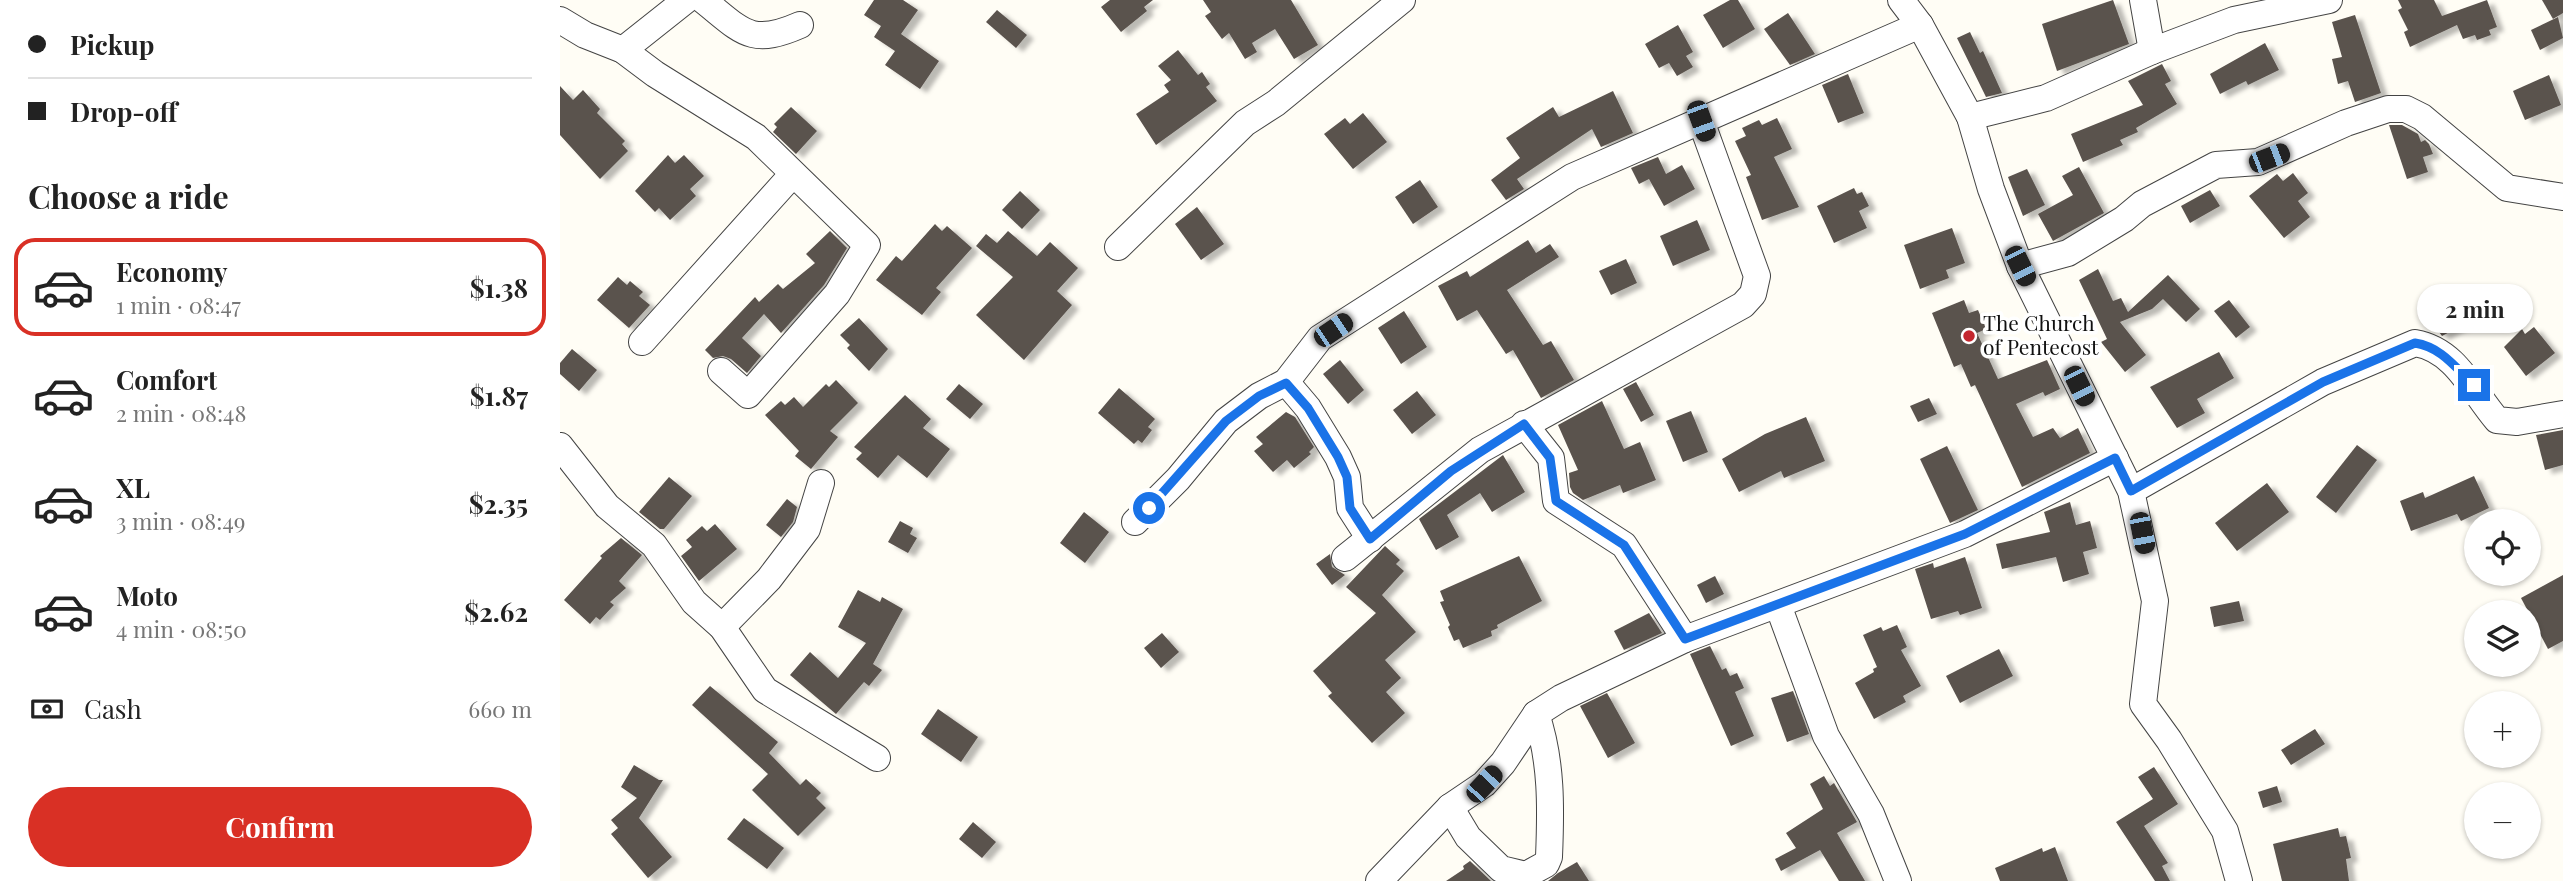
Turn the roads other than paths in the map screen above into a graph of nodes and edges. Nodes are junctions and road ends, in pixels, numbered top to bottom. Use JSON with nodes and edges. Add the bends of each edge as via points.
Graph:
{"nodes":[{"id":1,"x":686,"y":0,"type":"edge"},
{"id":2,"x":704,"y":0,"type":"edge"},
{"id":3,"x":1402,"y":0,"type":"edge"},
{"id":4,"x":1901,"y":0,"type":"edge"},
{"id":5,"x":2143,"y":0,"type":"edge"},
{"id":6,"x":2329,"y":0,"type":"edge"},
{"id":7,"x":560,"y":20,"type":"edge"},
{"id":8,"x":800,"y":25,"type":"dead end"},
{"id":9,"x":1920,"y":25,"type":"junction"},
{"id":10,"x":623,"y":50,"type":"junction"},
{"id":11,"x":2151,"y":51,"type":"junction"},
{"id":12,"x":1970,"y":117,"type":"junction"},
{"id":13,"x":1701,"y":121,"type":"junction"},
{"id":14,"x":792,"y":174,"type":"junction"},
{"id":15,"x":2563,"y":197,"type":"edge"},
{"id":16,"x":1118,"y":247,"type":"dead end"},
{"id":17,"x":2020,"y":266,"type":"junction"},
{"id":18,"x":642,"y":342,"type":"dead end"},
{"id":19,"x":721,"y":371,"type":"dead end"},
{"id":20,"x":1286,"y":383,"type":"junction"},
{"id":21,"x":2563,"y":414,"type":"edge"},
{"id":22,"x":1524,"y":424,"type":"junction"},
{"id":23,"x":560,"y":446,"type":"edge"},
{"id":24,"x":2115,"y":458,"type":"junction"},
{"id":25,"x":821,"y":483,"type":"dead end"},
{"id":26,"x":2131,"y":491,"type":"junction"},
{"id":27,"x":1135,"y":522,"type":"dead end"},
{"id":28,"x":1370,"y":539,"type":"junction"},
{"id":29,"x":1345,"y":558,"type":"dead end"},
{"id":30,"x":1778,"y":605,"type":"junction"},
{"id":31,"x":722,"y":627,"type":"junction"},
{"id":32,"x":1685,"y":639,"type":"junction"},
{"id":33,"x":1536,"y":714,"type":"junction"},
{"id":34,"x":877,"y":758,"type":"dead end"},
{"id":35,"x":1450,"y":807,"type":"junction"},
{"id":36,"x":1379,"y":881,"type":"edge"},
{"id":37,"x":1898,"y":881,"type":"edge"},
{"id":38,"x":2239,"y":881,"type":"edge"}],
"edges":[{"from":1,"to":10,"type":"street"},
{"from":2,"to":8,"type":"street","via":[[747,34],[774,37]]},
{"from":3,"to":16,"type":"street","via":[[1245,123]]},
{"from":4,"to":9,"type":"street"},
{"from":5,"to":11,"type":"street"},
{"from":6,"to":11,"type":"street","via":[[2234,20]]},
{"from":7,"to":10,"type":"street"},
{"from":9,"to":12,"type":"street"},
{"from":9,"to":13,"type":"street"},
{"from":10,"to":14,"type":"street","via":[[756,137]]},
{"from":11,"to":12,"type":"street","via":[[2046,99]]},
{"from":12,"to":17,"type":"street"},
{"from":13,"to":20,"type":"street","via":[[1572,177],[1531,200],[1320,338]]},
{"from":13,"to":22,"type":"street","via":[[1757,275],[1753,294],[1743,305]]},
{"from":14,"to":18,"type":"street"},
{"from":14,"to":19,"type":"street","via":[[867,245],[837,294],[748,395]]},
{"from":15,"to":17,"type":"street","via":[[2507,188],[2422,117],[2406,109],[2388,109],[2258,162],[2216,165],[2142,204],[2068,253]]},
{"from":17,"to":24,"type":"street"},
{"from":20,"to":27,"type":"street","via":[[1226,421]]},
{"from":20,"to":28,"type":"street","via":[[1308,408],[1338,457],[1347,477],[1350,508]]},
{"from":21,"to":26,"type":"street","via":[[2517,422],[2497,420],[2474,385],[2442,354],[2430,345],[2415,343],[2323,382]]},
{"from":22,"to":28,"type":"street","via":[[1451,471]]},
{"from":22,"to":32,"type":"street","via":[[1550,458],[1556,501],[1624,545]]},
{"from":23,"to":31,"type":"street","via":[[607,506],[654,545],[694,602]]},
{"from":24,"to":26,"type":"street"},
{"from":24,"to":30,"type":"street","via":[[1965,534]]},
{"from":25,"to":31,"type":"street","via":[[807,529],[769,579]]},
{"from":26,"to":38,"type":"street","via":[[2155,601],[2143,704],[2225,831]]},
{"from":28,"to":29,"type":"street"},
{"from":30,"to":32,"type":"street"},
{"from":30,"to":37,"type":"street","via":[[1826,736],[1871,814]]},
{"from":31,"to":34,"type":"street","via":[[765,690]]},
{"from":32,"to":33,"type":"street"},
{"from":33,"to":35,"type":"street","via":[[1484,784]]},
{"from":33,"to":35,"type":"street","via":[[1551,790],[1546,864],[1526,875],[1502,869],[1468,837]]},
{"from":35,"to":36,"type":"street"}]}
